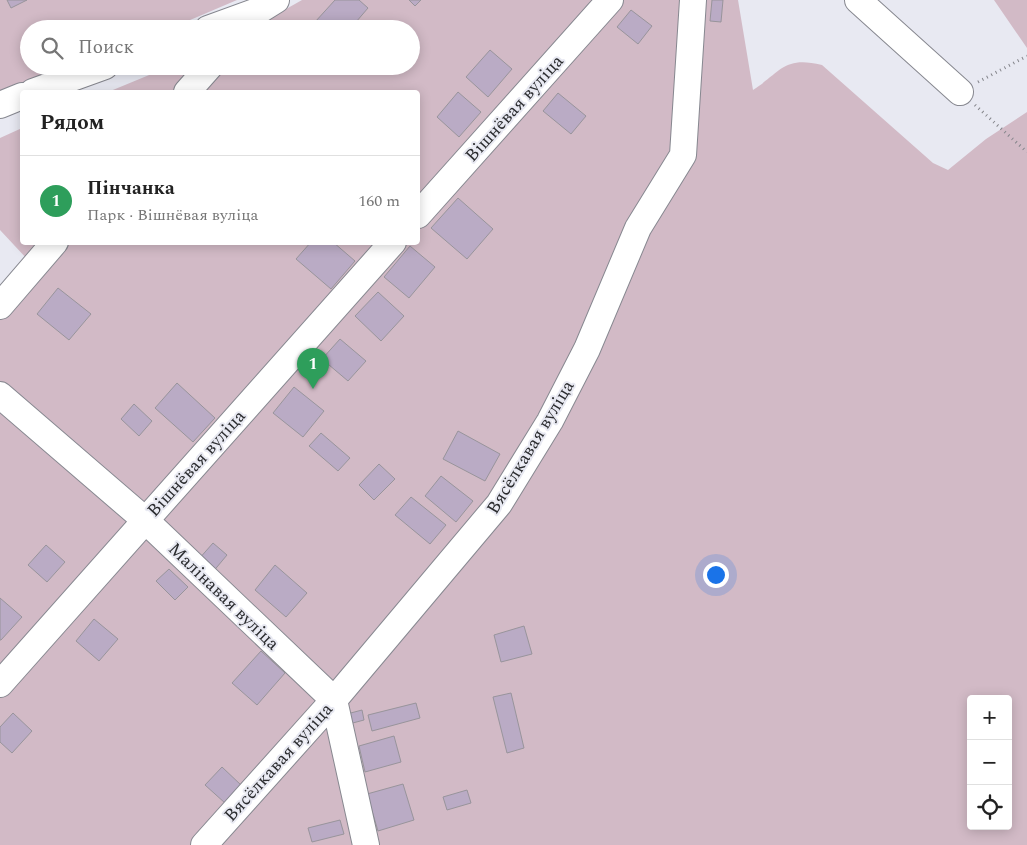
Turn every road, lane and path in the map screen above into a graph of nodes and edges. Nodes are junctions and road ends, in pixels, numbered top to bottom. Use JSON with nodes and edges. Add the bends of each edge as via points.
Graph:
{"nodes":[{"id":1,"x":610,"y":0,"type":"edge"},
{"id":2,"x":693,"y":0,"type":"edge"},
{"id":3,"x":858,"y":0,"type":"edge"},
{"id":4,"x":260,"y":13,"type":"edge"},
{"id":5,"x":237,"y":20,"type":"edge"},
{"id":6,"x":1027,"y":56,"type":"edge"},
{"id":7,"x":80,"y":75,"type":"edge"},
{"id":8,"x":202,"y":75,"type":"edge"},
{"id":9,"x":39,"y":90,"type":"edge"},
{"id":10,"x":189,"y":90,"type":"edge"},
{"id":11,"x":960,"y":92,"type":"junction"},
{"id":12,"x":20,"y":97,"type":"edge"},
{"id":13,"x":0,"y":104,"type":"edge"},
{"id":14,"x":1027,"y":152,"type":"edge"},
{"id":15,"x":420,"y":213,"type":"edge"},
{"id":16,"x":53,"y":245,"type":"edge"},
{"id":17,"x":390,"y":245,"type":"edge"},
{"id":18,"x":0,"y":306,"type":"edge"},
{"id":19,"x":0,"y":395,"type":"edge"},
{"id":20,"x":144,"y":520,"type":"junction"},
{"id":21,"x":0,"y":684,"type":"edge"},
{"id":22,"x":334,"y":700,"type":"junction"},
{"id":23,"x":204,"y":845,"type":"edge"},
{"id":24,"x":366,"y":845,"type":"edge"}],
"edges":[{"from":1,"to":15,"type":"street","name":"Вішнёвая вуліца"},
{"from":2,"to":22,"type":"street","name":"Вясёлкавая вуліца","via":[[682,155],[638,228],[587,349],[550,421],[499,504]]},
{"from":3,"to":11,"type":"street"},
{"from":4,"to":5,"type":"street"},
{"from":6,"to":11,"type":"path"},
{"from":7,"to":9,"type":"street"},
{"from":8,"to":10,"type":"street"},
{"from":11,"to":14,"type":"path"},
{"from":12,"to":13,"type":"street"},
{"from":16,"to":18,"type":"street"},
{"from":17,"to":20,"type":"street","name":"Вішнёвая вуліца"},
{"from":19,"to":20,"type":"street","name":"Малінавая вуліца"},
{"from":20,"to":21,"type":"street","name":"Вішнёвая вуліца"},
{"from":20,"to":22,"type":"street","name":"Малінавая вуліца"},
{"from":22,"to":23,"type":"street","name":"Вясёлкавая вуліца"},
{"from":22,"to":24,"type":"street"}]}
